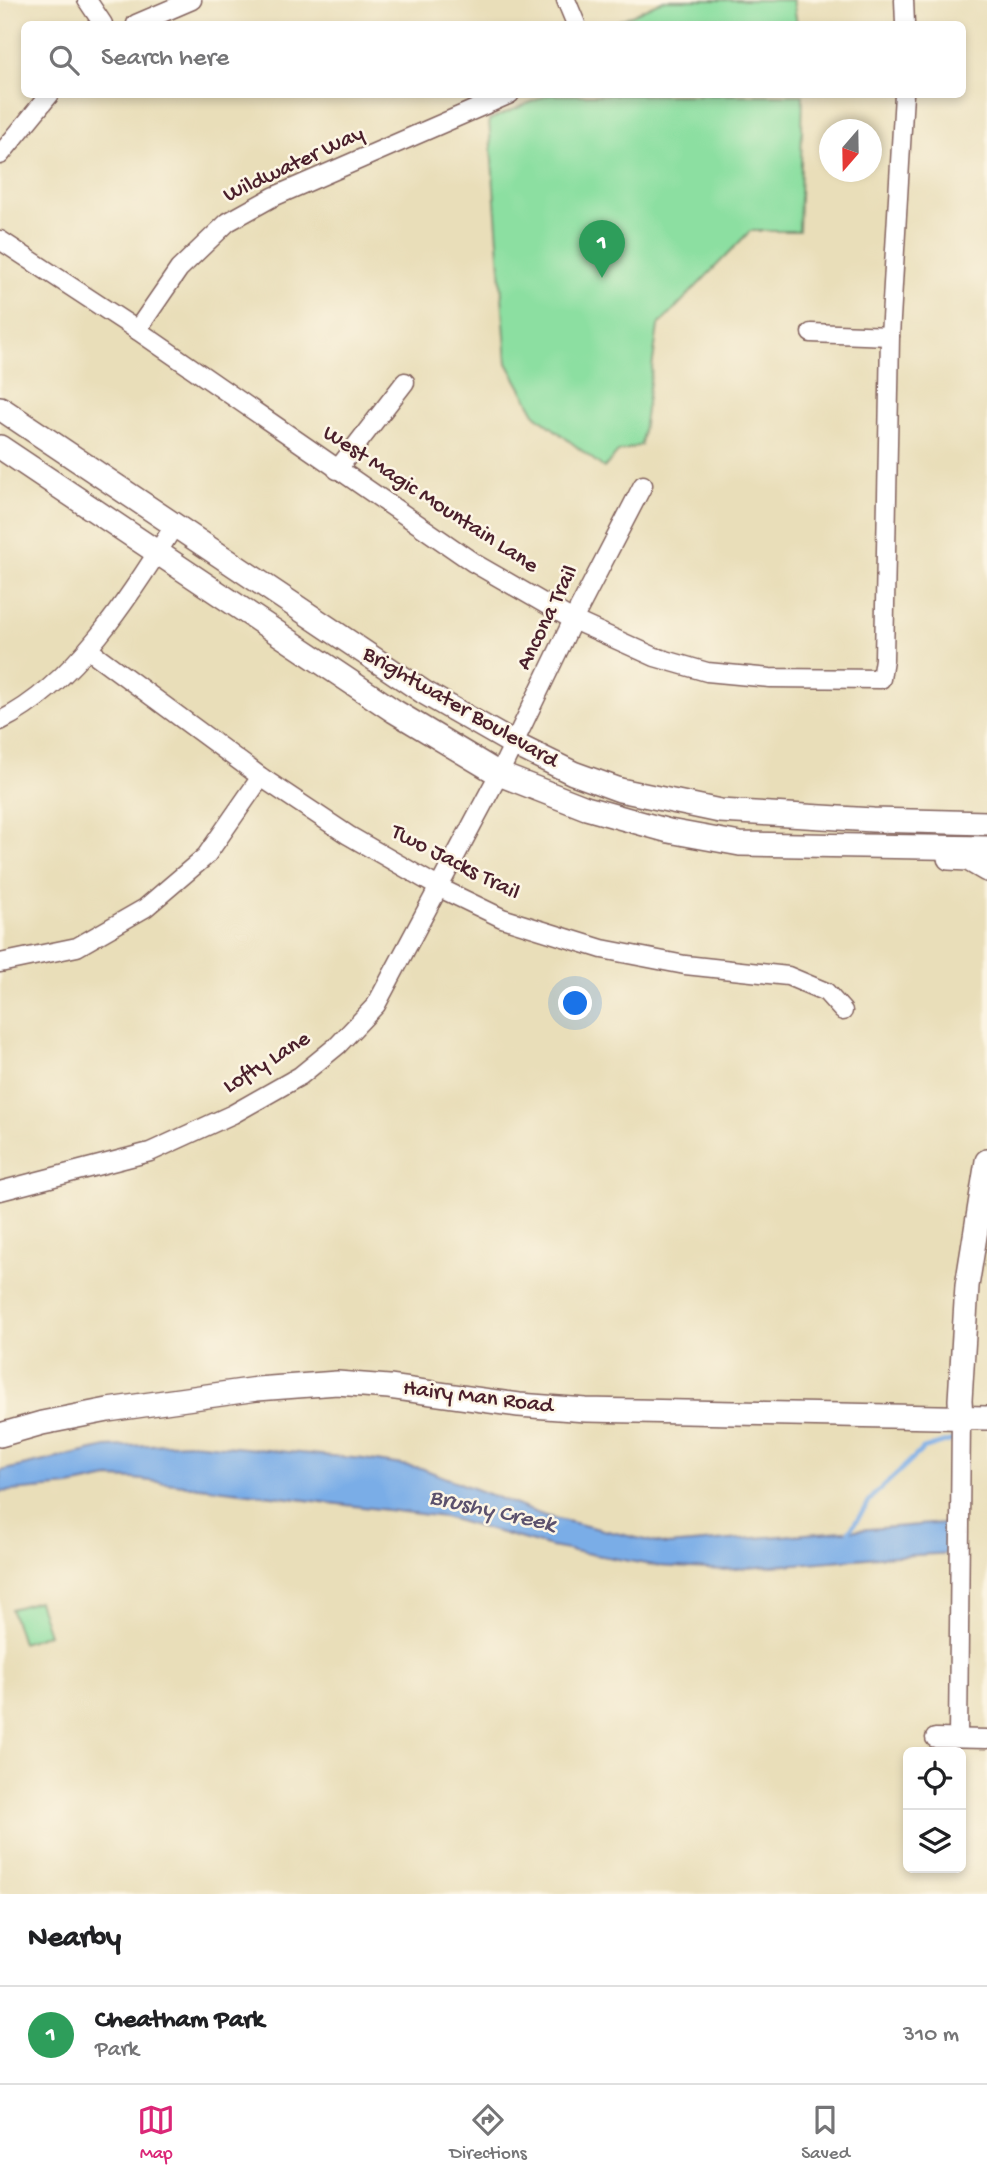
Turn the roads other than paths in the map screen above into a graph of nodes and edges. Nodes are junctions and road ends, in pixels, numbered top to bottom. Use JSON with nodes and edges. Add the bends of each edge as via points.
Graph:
{"nodes":[{"id":1,"x":87,"y":0,"type":"edge"},
{"id":2,"x":192,"y":0,"type":"edge"},
{"id":3,"x":566,"y":0,"type":"edge"},
{"id":4,"x":904,"y":0,"type":"edge"},
{"id":5,"x":101,"y":21,"type":"edge"},
{"id":6,"x":143,"y":21,"type":"edge"},
{"id":7,"x":575,"y":21,"type":"edge"},
{"id":8,"x":905,"y":21,"type":"edge"},
{"id":9,"x":46,"y":98,"type":"edge"},
{"id":10,"x":501,"y":98,"type":"edge"},
{"id":11,"x":904,"y":98,"type":"edge"},
{"id":12,"x":0,"y":155,"type":"edge"},
{"id":13,"x":0,"y":240,"type":"edge"},
{"id":14,"x":137,"y":330,"type":"junction"},
{"id":15,"x":811,"y":333,"type":"dead end"},
{"id":16,"x":890,"y":336,"type":"junction"},
{"id":17,"x":405,"y":382,"type":"dead end"},
{"id":18,"x":0,"y":408,"type":"edge"},
{"id":19,"x":0,"y":447,"type":"edge"},
{"id":20,"x":337,"y":470,"type":"junction"},
{"id":21,"x":643,"y":485,"type":"dead end"},
{"id":22,"x":174,"y":526,"type":"junction"},
{"id":23,"x":158,"y":552,"type":"junction"},
{"id":24,"x":573,"y":620,"type":"junction"},
{"id":25,"x":89,"y":650,"type":"junction"},
{"id":26,"x":0,"y":721,"type":"edge"},
{"id":27,"x":514,"y":744,"type":"junction"},
{"id":28,"x":499,"y":774,"type":"junction"},
{"id":29,"x":261,"y":777,"type":"junction"},
{"id":30,"x":987,"y":823,"type":"edge"},
{"id":31,"x":874,"y":846,"type":"junction"},
{"id":32,"x":987,"y":848,"type":"edge"},
{"id":33,"x":987,"y":870,"type":"edge"},
{"id":34,"x":440,"y":888,"type":"junction"},
{"id":35,"x":0,"y":963,"type":"edge"},
{"id":36,"x":843,"y":1011,"type":"dead end"},
{"id":37,"x":987,"y":1161,"type":"edge"},
{"id":38,"x":0,"y":1191,"type":"edge"},
{"id":39,"x":987,"y":1418,"type":"edge"},
{"id":40,"x":961,"y":1421,"type":"junction"},
{"id":41,"x":0,"y":1436,"type":"edge"},
{"id":42,"x":935,"y":1738,"type":"dead end"},
{"id":43,"x":958,"y":1738,"type":"junction"},
{"id":44,"x":987,"y":1739,"type":"edge"}],
"edges":[{"from":1,"to":5,"type":"street"},
{"from":2,"to":6,"type":"street"},
{"from":3,"to":7,"type":"street"},
{"from":4,"to":8,"type":"street"},
{"from":9,"to":12,"type":"street"},
{"from":10,"to":14,"type":"street","name":"Wildwater Way","via":[[273,197],[228,222],[179,269]]},
{"from":11,"to":16,"type":"street","name":"West Magic Mountain Lane"},
{"from":13,"to":14,"type":"street","name":"West Magic Mountain Lane"},
{"from":14,"to":20,"type":"street","name":"West Magic Mountain Lane"},
{"from":15,"to":16,"type":"street"},
{"from":16,"to":24,"type":"street","name":"West Magic Mountain Lane","via":[[881,679],[708,672],[655,657]]},
{"from":17,"to":20,"type":"street"},
{"from":18,"to":22,"type":"street","name":"Brightwater Boulevard"},
{"from":19,"to":23,"type":"street","name":"Brightwater Boulevard"},
{"from":20,"to":24,"type":"street","name":"West Magic Mountain Lane","via":[[474,564]]},
{"from":21,"to":24,"type":"street","name":"Ancona Trail"},
{"from":22,"to":23,"type":"street"},
{"from":22,"to":27,"type":"street","name":"Brightwater Boulevard","via":[[425,693]]},
{"from":23,"to":25,"type":"street"},
{"from":23,"to":28,"type":"street","name":"Brightwater Boulevard","via":[[394,710]]},
{"from":24,"to":27,"type":"street","name":"Ancona Trail"},
{"from":25,"to":26,"type":"street","via":[[22,710]]},
{"from":25,"to":29,"type":"street","name":"Two Jacks Trail"},
{"from":27,"to":28,"type":"street","name":"Ancona Trail"},
{"from":27,"to":30,"type":"street","name":"Brightwater Boulevard","via":[[620,790],[720,811]]},
{"from":28,"to":31,"type":"street","name":"Brightwater Boulevard","via":[[586,808],[669,831],[740,844]]},
{"from":28,"to":34,"type":"street","name":"Lofty Lane"},
{"from":29,"to":34,"type":"street","name":"Two Jacks Trail"},
{"from":29,"to":35,"type":"street","via":[[206,856],[145,908],[77,947]]},
{"from":31,"to":32,"type":"street","name":"Brightwater Boulevard"},
{"from":31,"to":33,"type":"street","via":[[907,857],[968,859]]},
{"from":34,"to":36,"type":"street","name":"Two Jacks Trail","via":[[502,918],[602,949],[685,965],[788,976],[826,992]]},
{"from":34,"to":38,"type":"street","name":"Lofty Lane","via":[[376,1005],[300,1076],[233,1114],[150,1152]]},
{"from":37,"to":40,"type":"street","via":[[967,1286]]},
{"from":39,"to":40,"type":"street","name":"Hairy Man Road"},
{"from":40,"to":41,"type":"street","name":"Hairy Man Road","via":[[586,1410],[337,1383],[108,1410]]},
{"from":40,"to":43,"type":"street"},
{"from":42,"to":43,"type":"street"},
{"from":43,"to":44,"type":"street"}]}
